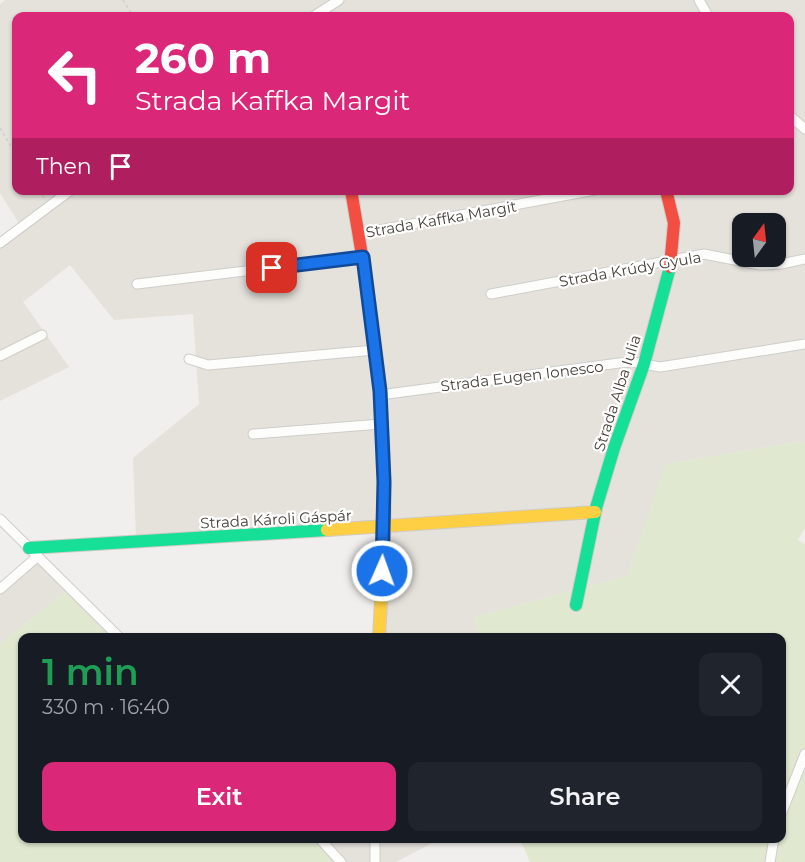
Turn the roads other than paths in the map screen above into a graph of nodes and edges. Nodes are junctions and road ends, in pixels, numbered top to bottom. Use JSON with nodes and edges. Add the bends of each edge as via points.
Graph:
{"nodes":[{"id":1,"x":339,"y":0,"type":"edge"},
{"id":2,"x":322,"y":12,"type":"edge"},
{"id":3,"x":64,"y":195,"type":"edge"},
{"id":4,"x":352,"y":195,"type":"edge"},
{"id":5,"x":568,"y":195,"type":"edge"},
{"id":6,"x":667,"y":195,"type":"edge"},
{"id":7,"x":358,"y":234,"type":"junction"},
{"id":8,"x":0,"y":243,"type":"edge"},
{"id":9,"x":363,"y":257,"type":"junction"},
{"id":10,"x":805,"y":259,"type":"edge"},
{"id":11,"x":672,"y":260,"type":"junction"},
{"id":12,"x":137,"y":284,"type":"dead end"},
{"id":13,"x":491,"y":294,"type":"dead end"},
{"id":14,"x":42,"y":334,"type":"dead end"},
{"id":15,"x":805,"y":344,"type":"edge"},
{"id":16,"x":375,"y":350,"type":"junction"},
{"id":17,"x":0,"y":356,"type":"edge"},
{"id":18,"x":189,"y":359,"type":"dead end"},
{"id":19,"x":644,"y":364,"type":"junction"},
{"id":20,"x":380,"y":394,"type":"junction"},
{"id":21,"x":381,"y":424,"type":"junction"},
{"id":22,"x":253,"y":434,"type":"dead end"},
{"id":23,"x":596,"y":512,"type":"junction"},
{"id":24,"x":0,"y":519,"type":"edge"},
{"id":25,"x":384,"y":527,"type":"junction"},
{"id":26,"x":33,"y":552,"type":"junction"},
{"id":27,"x":0,"y":589,"type":"edge"},
{"id":28,"x":576,"y":605,"type":"dead end"},
{"id":29,"x":115,"y":633,"type":"edge"},
{"id":30,"x":380,"y":633,"type":"edge"},
{"id":31,"x":805,"y":754,"type":"edge"},
{"id":32,"x":786,"y":802,"type":"edge"},
{"id":33,"x":324,"y":843,"type":"edge"},
{"id":34,"x":375,"y":843,"type":"edge"},
{"id":35,"x":773,"y":843,"type":"edge"},
{"id":36,"x":341,"y":862,"type":"edge"},
{"id":37,"x":375,"y":862,"type":"edge"},
{"id":38,"x":770,"y":862,"type":"edge"}],
"edges":[{"from":1,"to":2,"type":"street"},
{"from":3,"to":8,"type":"street"},
{"from":4,"to":7,"type":"street"},
{"from":5,"to":7,"type":"street","name":"Strada Kaffka Margit"},
{"from":6,"to":11,"type":"street","name":"Strada Alba Iulia","via":[[674,223]]},
{"from":7,"to":9,"type":"street"},
{"from":9,"to":12,"type":"street","name":"Strada Kaffka Margit"},
{"from":9,"to":16,"type":"street"},
{"from":10,"to":11,"type":"street","name":"Strada Krúdy Gyula","via":[[760,265],[704,254]]},
{"from":11,"to":13,"type":"street","name":"Strada Krúdy Gyula"},
{"from":11,"to":19,"type":"street","name":"Strada Alba Iulia"},
{"from":14,"to":17,"type":"street"},
{"from":15,"to":19,"type":"street","name":"Strada Eugen Ionesco","via":[[660,367]]},
{"from":16,"to":18,"type":"street","via":[[208,364]]},
{"from":16,"to":20,"type":"street"},
{"from":19,"to":20,"type":"street","name":"Strada Eugen Ionesco","via":[[619,363]]},
{"from":19,"to":23,"type":"street","name":"Strada Alba Iulia"},
{"from":20,"to":21,"type":"street"},
{"from":21,"to":22,"type":"street"},
{"from":21,"to":25,"type":"street"},
{"from":23,"to":25,"type":"street","name":"Strada Károli Gáspár"},
{"from":23,"to":28,"type":"street","name":"Strada Alba Iulia"},
{"from":24,"to":26,"type":"street"},
{"from":25,"to":26,"type":"street","name":"Strada Károli Gáspár"},
{"from":25,"to":30,"type":"street"},
{"from":26,"to":27,"type":"street"},
{"from":26,"to":29,"type":"street"},
{"from":31,"to":32,"type":"street"},
{"from":33,"to":36,"type":"street"},
{"from":34,"to":37,"type":"street"},
{"from":35,"to":38,"type":"street"}]}
